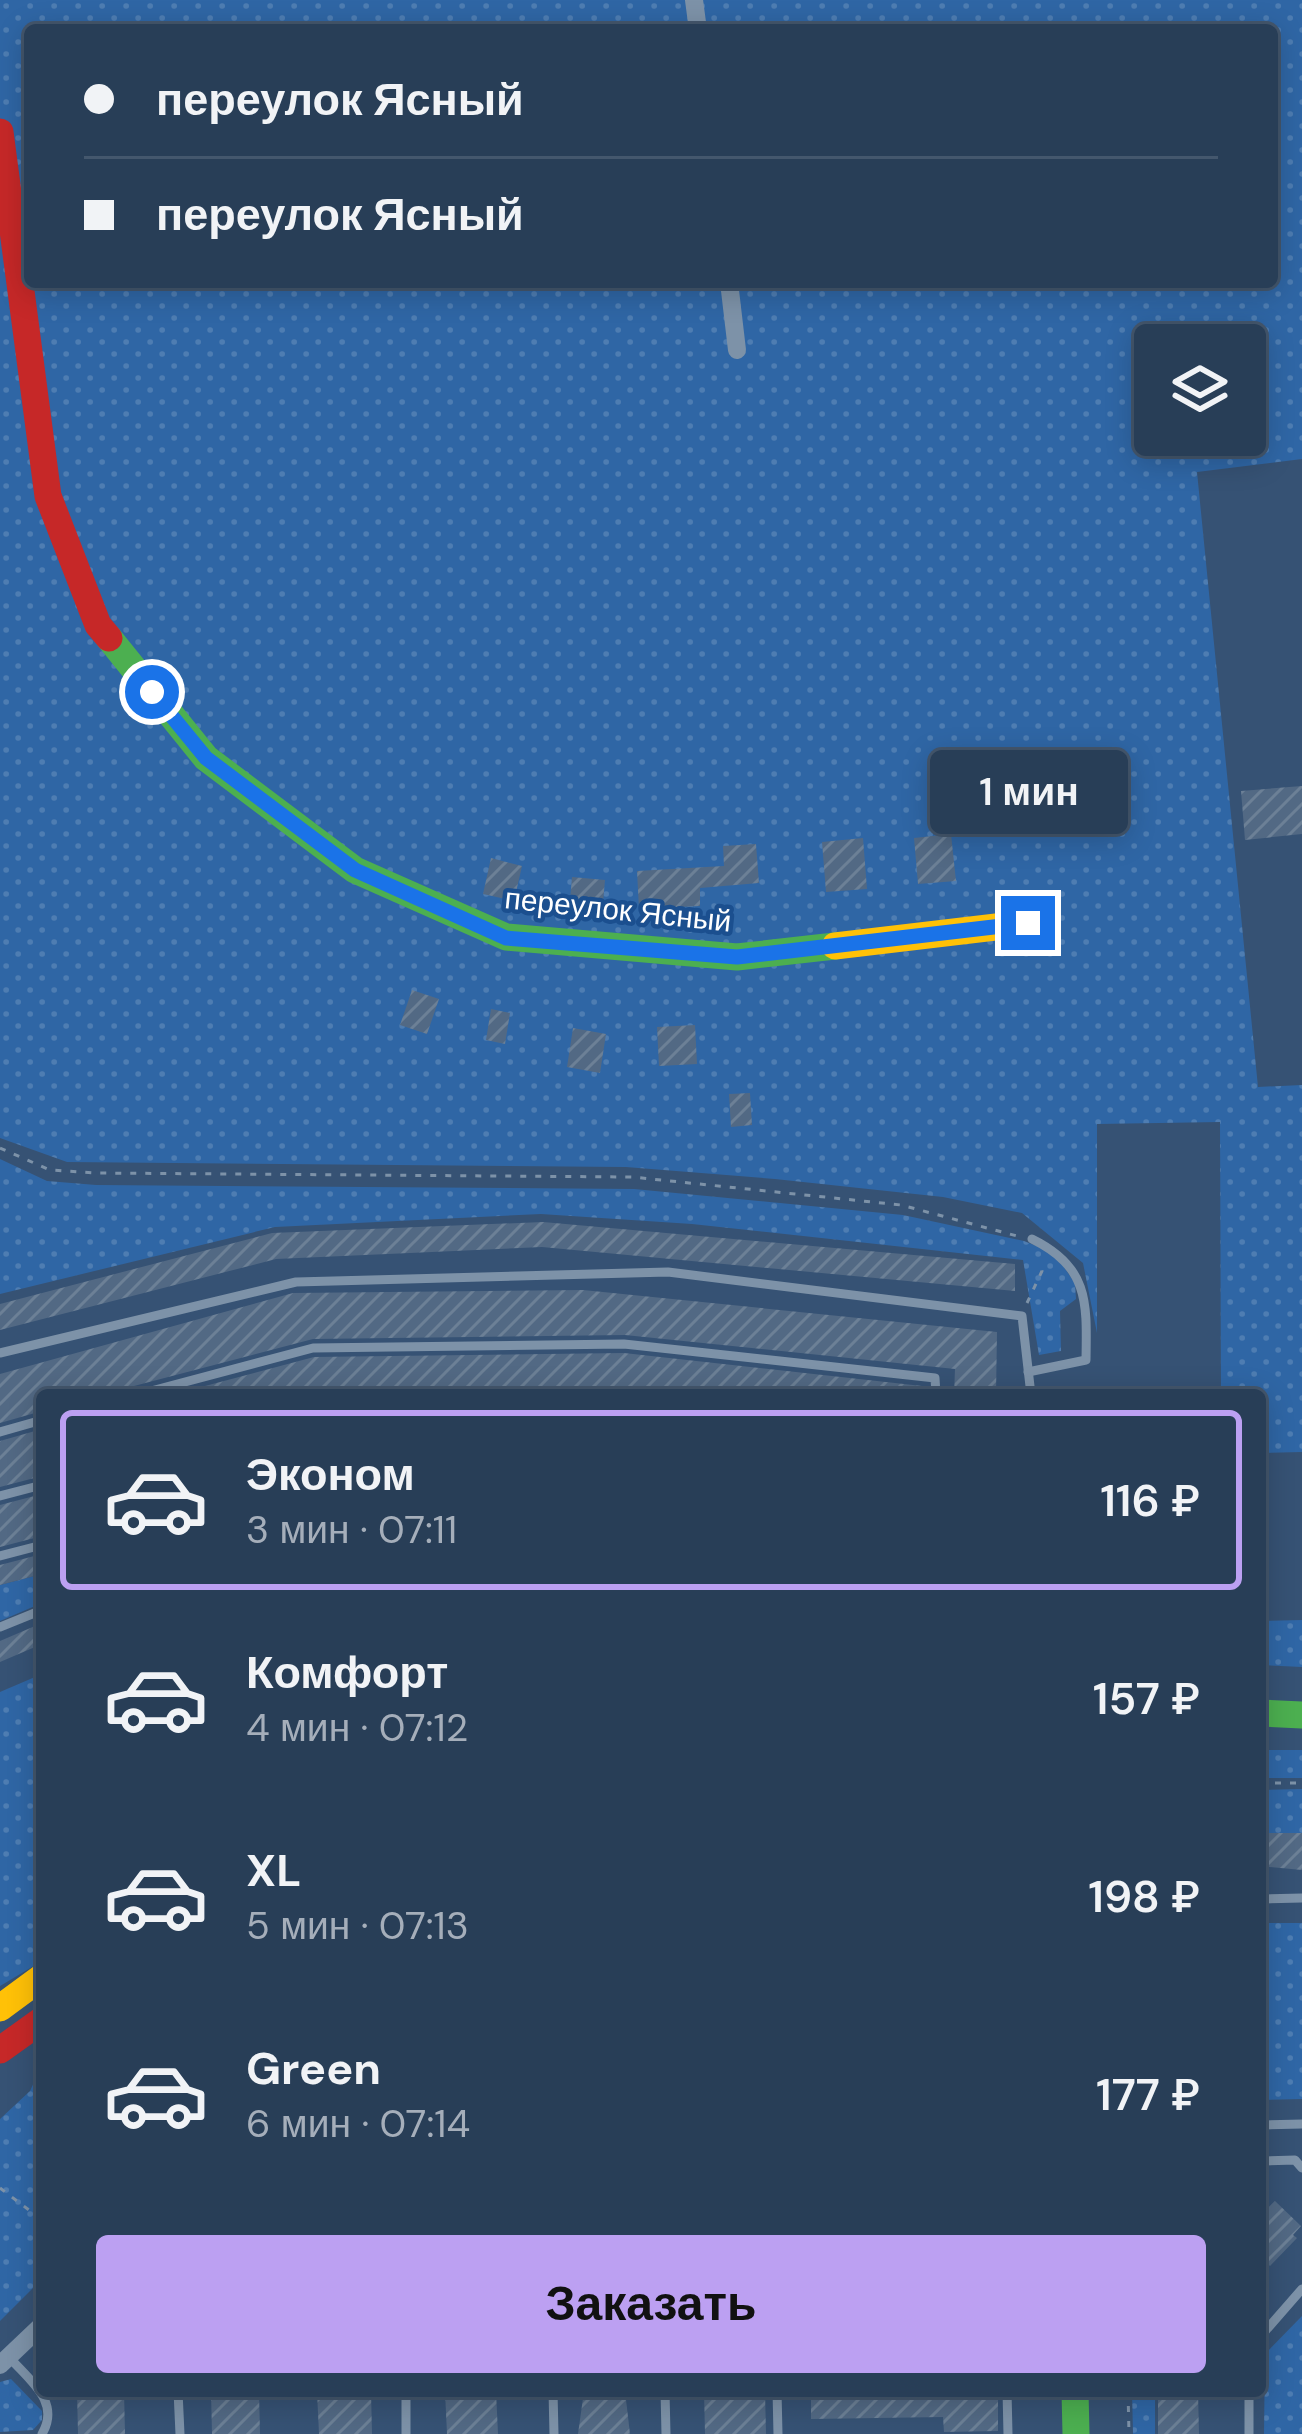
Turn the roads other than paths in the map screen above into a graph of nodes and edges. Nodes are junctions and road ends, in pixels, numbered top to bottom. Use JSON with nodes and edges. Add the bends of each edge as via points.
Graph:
{"nodes":[{"id":1,"x":0,"y":132,"type":"edge"},
{"id":2,"x":730,"y":288,"type":"edge"},
{"id":3,"x":737,"y":350,"type":"dead end"},
{"id":4,"x":1028,"y":923,"type":"dead end"},
{"id":5,"x":1032,"y":1239,"type":"road end"},
{"id":6,"x":0,"y":1353,"type":"edge"},
{"id":7,"x":1028,"y":1372,"type":"junction"},
{"id":8,"x":159,"y":1389,"type":"edge"},
{"id":9,"x":936,"y":1389,"type":"edge"},
{"id":10,"x":1030,"y":1389,"type":"edge"},
{"id":11,"x":36,"y":1422,"type":"edge"},
{"id":12,"x":0,"y":1432,"type":"edge"},
{"id":13,"x":36,"y":1487,"type":"edge"},
{"id":14,"x":0,"y":1496,"type":"edge"},
{"id":15,"x":36,"y":1547,"type":"edge"},
{"id":16,"x":0,"y":1556,"type":"edge"},
{"id":17,"x":36,"y":1613,"type":"edge"},
{"id":18,"x":0,"y":1628,"type":"edge"},
{"id":19,"x":1266,"y":1713,"type":"edge"},
{"id":20,"x":1302,"y":1715,"type":"edge"},
{"id":21,"x":1302,"y":1898,"type":"edge"},
{"id":22,"x":1266,"y":1899,"type":"edge"},
{"id":23,"x":36,"y":1981,"type":"edge"},
{"id":24,"x":0,"y":2008,"type":"edge"},
{"id":25,"x":36,"y":2024,"type":"edge"},
{"id":26,"x":0,"y":2050,"type":"edge"},
{"id":27,"x":1302,"y":2124,"type":"edge"},
{"id":28,"x":1266,"y":2125,"type":"edge"},
{"id":29,"x":1266,"y":2161,"type":"edge"},
{"id":30,"x":1302,"y":2168,"type":"edge"},
{"id":31,"x":1302,"y":2290,"type":"edge"},
{"id":32,"x":1266,"y":2330,"type":"edge"},
{"id":33,"x":36,"y":2331,"type":"edge"},
{"id":34,"x":4,"y":2361,"type":"edge"},
{"id":35,"x":36,"y":2391,"type":"edge"},
{"id":36,"x":43,"y":2397,"type":"edge"},
{"id":37,"x":178,"y":2397,"type":"edge"},
{"id":38,"x":406,"y":2397,"type":"edge"},
{"id":39,"x":553,"y":2397,"type":"edge"},
{"id":40,"x":665,"y":2397,"type":"edge"},
{"id":41,"x":777,"y":2397,"type":"edge"},
{"id":42,"x":1007,"y":2397,"type":"edge"},
{"id":43,"x":1076,"y":2397,"type":"edge"},
{"id":44,"x":1249,"y":2397,"type":"edge"},
{"id":45,"x":42,"y":2434,"type":"edge"},
{"id":46,"x":180,"y":2434,"type":"edge"},
{"id":47,"x":406,"y":2434,"type":"edge"},
{"id":48,"x":554,"y":2434,"type":"edge"},
{"id":49,"x":666,"y":2434,"type":"edge"},
{"id":50,"x":778,"y":2434,"type":"edge"},
{"id":51,"x":1008,"y":2434,"type":"edge"},
{"id":52,"x":1076,"y":2434,"type":"edge"},
{"id":53,"x":1249,"y":2434,"type":"edge"}],
"edges":[{"from":1,"to":4,"type":"street","name":"переулок Ясный","via":[[48,496],[98,625],[206,758],[355,870],[506,938],[737,957]]},
{"from":2,"to":3,"type":"street"},
{"from":5,"to":7,"type":"lane","via":[[1063,1254],[1079,1282],[1086,1344],[1085,1360]]},
{"from":6,"to":7,"type":"lane","via":[[296,1282],[668,1272],[1022,1316]]},
{"from":7,"to":10,"type":"lane"},
{"from":8,"to":9,"type":"lane","via":[[313,1348],[624,1344],[935,1378]]},
{"from":11,"to":12,"type":"lane"},
{"from":13,"to":14,"type":"lane"},
{"from":15,"to":16,"type":"lane"},
{"from":17,"to":18,"type":"lane"},
{"from":19,"to":20,"type":"street"},
{"from":21,"to":22,"type":"lane"},
{"from":23,"to":24,"type":"street"},
{"from":25,"to":26,"type":"street"},
{"from":27,"to":28,"type":"lane"},
{"from":29,"to":30,"type":"lane","via":[[1294,2160]]},
{"from":31,"to":32,"type":"lane"},
{"from":33,"to":34,"type":"street"},
{"from":34,"to":35,"type":"lane"},
{"from":36,"to":45,"type":"lane","via":[[50,2417]]},
{"from":37,"to":46,"type":"lane"},
{"from":38,"to":47,"type":"lane"},
{"from":39,"to":48,"type":"lane"},
{"from":40,"to":49,"type":"lane"},
{"from":41,"to":50,"type":"lane"},
{"from":42,"to":51,"type":"lane"},
{"from":43,"to":52,"type":"street"},
{"from":44,"to":53,"type":"lane"}]}
